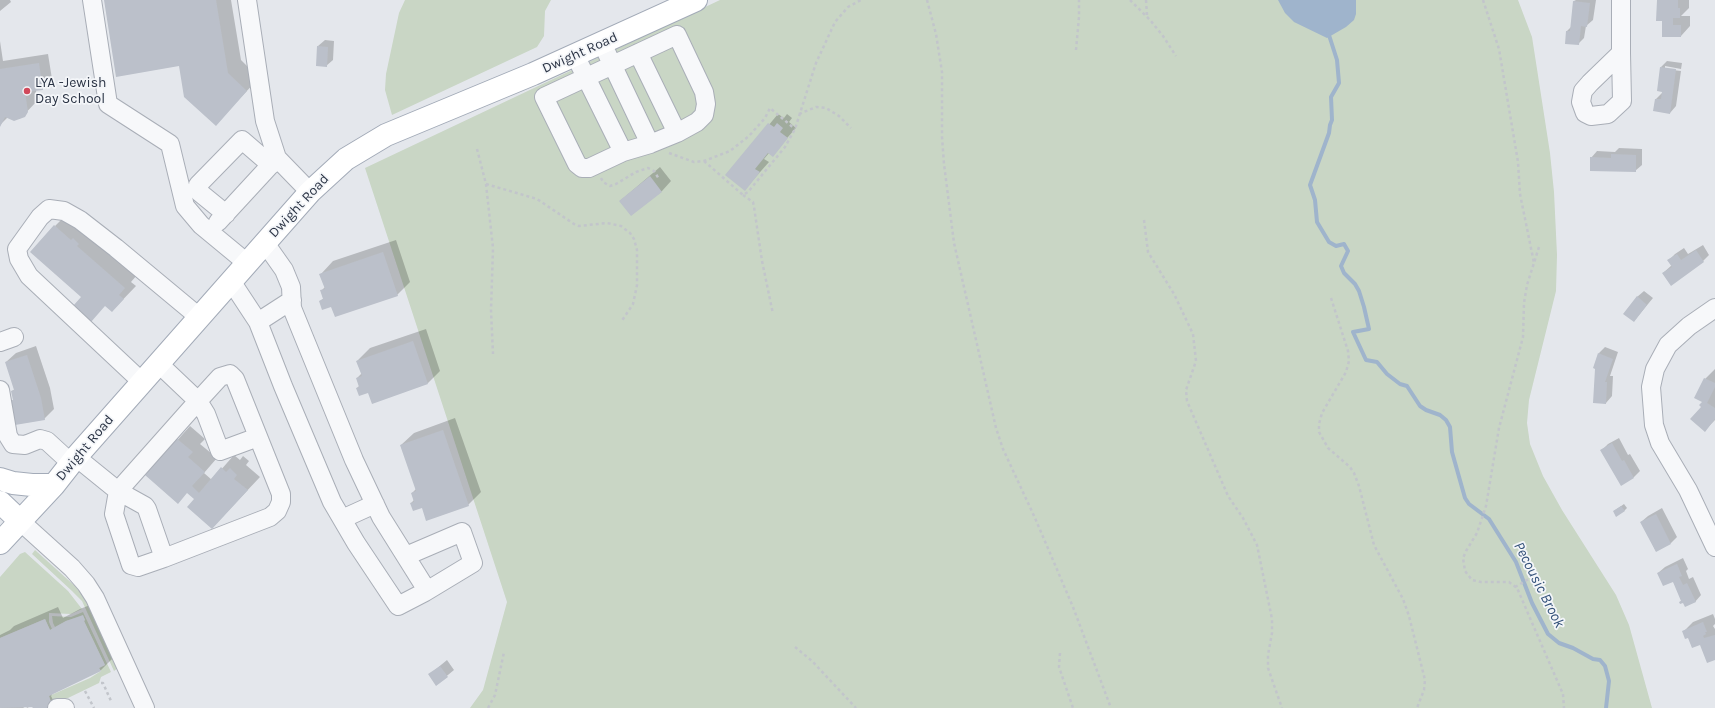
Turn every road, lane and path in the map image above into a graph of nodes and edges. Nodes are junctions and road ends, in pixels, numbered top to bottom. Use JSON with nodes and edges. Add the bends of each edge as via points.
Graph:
{"nodes":[{"id":1,"x":92,"y":0,"type":"edge"},
{"id":2,"x":247,"y":0,"type":"edge"},
{"id":3,"x":696,"y":0,"type":"edge"},
{"id":4,"x":861,"y":0,"type":"edge"},
{"id":5,"x":927,"y":0,"type":"edge"},
{"id":6,"x":1079,"y":0,"type":"edge"},
{"id":7,"x":1130,"y":0,"type":"edge"},
{"id":8,"x":1146,"y":0,"type":"edge"},
{"id":9,"x":1483,"y":0,"type":"edge"},
{"id":10,"x":1621,"y":0,"type":"edge"},
{"id":11,"x":1147,"y":17,"type":"junction"},
{"id":12,"x":643,"y":24,"type":"junction"},
{"id":13,"x":602,"y":43,"type":"junction"},
{"id":14,"x":646,"y":50,"type":"junction"},
{"id":15,"x":1076,"y":50,"type":"dead end"},
{"id":16,"x":1621,"y":53,"type":"dead end"},
{"id":17,"x":575,"y":55,"type":"junction"},
{"id":18,"x":1176,"y":56,"type":"dead end"},
{"id":19,"x":612,"y":65,"type":"junction"},
{"id":20,"x":586,"y":77,"type":"junction"},
{"id":21,"x":799,"y":114,"type":"junction"},
{"id":22,"x":851,"y":128,"type":"dead end"},
{"id":23,"x":795,"y":129,"type":"junction"},
{"id":24,"x":677,"y":133,"type":"junction"},
{"id":25,"x":650,"y":144,"type":"junction"},
{"id":26,"x":477,"y":149,"type":"dead end"},
{"id":27,"x":623,"y":152,"type":"junction"},
{"id":28,"x":704,"y":161,"type":"junction"},
{"id":29,"x":274,"y":162,"type":"junction"},
{"id":30,"x":595,"y":165,"type":"junction"},
{"id":31,"x":659,"y":179,"type":"dead end"},
{"id":32,"x":486,"y":184,"type":"junction"},
{"id":33,"x":310,"y":192,"type":"junction"},
{"id":34,"x":743,"y":195,"type":"junction"},
{"id":35,"x":226,"y":214,"type":"junction"},
{"id":36,"x":1144,"y":220,"type":"dead end"},
{"id":37,"x":210,"y":232,"type":"junction"},
{"id":38,"x":265,"y":243,"type":"junction"},
{"id":39,"x":1539,"y":247,"type":"dead end"},
{"id":40,"x":247,"y":263,"type":"junction"},
{"id":41,"x":1534,"y":264,"type":"junction"},
{"id":42,"x":231,"y":282,"type":"junction"},
{"id":43,"x":1331,"y":298,"type":"dead end"},
{"id":44,"x":292,"y":300,"type":"junction"},
{"id":45,"x":1715,"y":308,"type":"edge"},
{"id":46,"x":773,"y":314,"type":"dead end"},
{"id":47,"x":199,"y":317,"type":"junction"},
{"id":48,"x":258,"y":322,"type":"junction"},
{"id":49,"x":621,"y":322,"type":"dead end"},
{"id":50,"x":493,"y":354,"type":"dead end"},
{"id":51,"x":158,"y":363,"type":"junction"},
{"id":52,"x":142,"y":382,"type":"junction"},
{"id":53,"x":0,"y":390,"type":"edge"},
{"id":54,"x":198,"y":401,"type":"junction"},
{"id":55,"x":258,"y":437,"type":"junction"},
{"id":56,"x":73,"y":460,"type":"junction"},
{"id":57,"x":0,"y":479,"type":"edge"},
{"id":58,"x":54,"y":485,"type":"junction"},
{"id":59,"x":118,"y":491,"type":"junction"},
{"id":60,"x":0,"y":502,"type":"edge"},
{"id":61,"x":375,"y":504,"type":"junction"},
{"id":62,"x":342,"y":519,"type":"junction"},
{"id":63,"x":20,"y":521,"type":"junction"},
{"id":64,"x":0,"y":543,"type":"edge"},
{"id":65,"x":1715,"y":547,"type":"edge"},
{"id":66,"x":406,"y":556,"type":"junction"},
{"id":67,"x":164,"y":558,"type":"junction"},
{"id":68,"x":1539,"y":573,"type":"dead end"},
{"id":69,"x":1515,"y":587,"type":"junction"},
{"id":70,"x":425,"y":592,"type":"junction"},
{"id":71,"x":795,"y":647,"type":"dead end"},
{"id":72,"x":504,"y":652,"type":"dead end"},
{"id":73,"x":1060,"y":653,"type":"dead end"},
{"id":74,"x":101,"y":682,"type":"dead end"},
{"id":75,"x":85,"y":691,"type":"dead end"},
{"id":76,"x":111,"y":701,"type":"dead end"},
{"id":77,"x":57,"y":708,"type":"edge"},
{"id":78,"x":65,"y":708,"type":"edge"},
{"id":79,"x":94,"y":708,"type":"edge"},
{"id":80,"x":145,"y":708,"type":"edge"},
{"id":81,"x":488,"y":708,"type":"edge"},
{"id":82,"x":856,"y":708,"type":"edge"},
{"id":83,"x":1073,"y":708,"type":"edge"},
{"id":84,"x":1111,"y":708,"type":"edge"},
{"id":85,"x":1282,"y":708,"type":"edge"},
{"id":86,"x":1417,"y":708,"type":"edge"},
{"id":87,"x":1564,"y":708,"type":"edge"}],
"edges":[{"from":1,"to":37,"type":"street","via":[[108,104],[170,144],[185,206]]},
{"from":2,"to":29,"type":"street","via":[[265,121]]},
{"from":3,"to":12,"type":"main road","name":"Dwight Road"},
{"from":4,"to":21,"type":"path","via":[[840,15],[828,34]]},
{"from":5,"to":84,"type":"path","via":[[942,72],[944,164],[954,243],[996,428],[1073,606]]},
{"from":6,"to":15,"type":"path"},
{"from":7,"to":11,"type":"path"},
{"from":8,"to":11,"type":"path"},
{"from":9,"to":41,"type":"path","via":[[1499,49],[1518,162],[1520,194]]},
{"from":10,"to":16,"type":"street"},
{"from":11,"to":18,"type":"path"},
{"from":12,"to":13,"type":"main road","name":"Dwight Road"},
{"from":12,"to":14,"type":"street"},
{"from":13,"to":17,"type":"main road","name":"Dwight Road"},
{"from":13,"to":19,"type":"street"},
{"from":14,"to":19,"type":"street"},
{"from":14,"to":24,"type":"street"},
{"from":14,"to":24,"type":"street","via":[[677,35],[704,92],[704,114],[697,122]]},
{"from":17,"to":20,"type":"street"},
{"from":17,"to":33,"type":"main road","name":"Dwight Road","via":[[375,140],[338,165]]},
{"from":19,"to":20,"type":"street"},
{"from":19,"to":25,"type":"street"},
{"from":20,"to":27,"type":"street"},
{"from":20,"to":30,"type":"street","via":[[544,97],[576,164],[582,168]]},
{"from":21,"to":22,"type":"path","via":[[816,107],[826,108]]},
{"from":21,"to":23,"type":"path"},
{"from":23,"to":28,"type":"path","via":[[770,108],[759,126],[741,144]]},
{"from":23,"to":34,"type":"path","via":[[785,147],[752,188]]},
{"from":24,"to":25,"type":"street"},
{"from":25,"to":27,"type":"street"},
{"from":25,"to":28,"type":"path","via":[[683,159]]},
{"from":26,"to":32,"type":"path"},
{"from":27,"to":30,"type":"street"},
{"from":28,"to":34,"type":"path"},
{"from":29,"to":33,"type":"street"},
{"from":29,"to":35,"type":"street"},
{"from":29,"to":35,"type":"street","via":[[242,140],[198,186],[199,192]]},
{"from":30,"to":31,"type":"path","via":[[607,185],[616,184],[648,168],[654,171]]},
{"from":32,"to":49,"type":"path","via":[[537,199],[579,226],[607,222],[630,232],[637,250],[638,286],[633,304]]},
{"from":32,"to":50,"type":"path","via":[[493,248]]},
{"from":33,"to":38,"type":"main road","name":"Dwight Road"},
{"from":34,"to":46,"type":"path","via":[[753,202]]},
{"from":35,"to":37,"type":"street"},
{"from":36,"to":85,"type":"path","via":[[1148,252],[1174,294],[1196,345],[1196,361],[1186,390],[1187,401],[1228,496],[1258,545],[1272,619],[1268,668]]},
{"from":37,"to":40,"type":"street"},
{"from":38,"to":40,"type":"main road","name":"Dwight Road"},
{"from":38,"to":44,"type":"street","via":[[284,270],[291,287]]},
{"from":39,"to":41,"type":"path"},
{"from":40,"to":42,"type":"main road","name":"Dwight Road"},
{"from":41,"to":69,"type":"path","via":[[1525,295],[1523,337],[1499,428],[1486,506],[1477,533],[1463,558],[1467,575],[1476,582],[1509,582]]},
{"from":42,"to":47,"type":"main road","name":"Dwight Road"},
{"from":42,"to":48,"type":"street"},
{"from":43,"to":86,"type":"path","via":[[1348,351],[1349,362],[1346,372],[1319,419],[1319,432],[1328,448],[1354,473],[1374,545],[1403,599],[1425,680]]},
{"from":44,"to":48,"type":"street"},
{"from":44,"to":61,"type":"street","via":[[292,308],[348,446]]},
{"from":45,"to":65,"type":"street","via":[[1689,326],[1668,346],[1655,369],[1651,387],[1658,438],[1688,490]]},
{"from":47,"to":51,"type":"main road","name":"Dwight Road"},
{"from":47,"to":52,"type":"street","via":[[80,220],[64,212],[49,209],[40,217],[17,250],[29,276]]},
{"from":48,"to":62,"type":"street","via":[[332,502]]},
{"from":51,"to":52,"type":"main road","name":"Dwight Road"},
{"from":51,"to":54,"type":"street"},
{"from":52,"to":56,"type":"main road","name":"Dwight Road"},
{"from":53,"to":56,"type":"street","via":[[8,436],[13,444],[25,445],[40,439],[47,441]]},
{"from":54,"to":55,"type":"street","via":[[206,414],[220,451]]},
{"from":54,"to":55,"type":"street","via":[[220,377],[230,374],[235,380]]},
{"from":54,"to":59,"type":"street"},
{"from":55,"to":67,"type":"street","via":[[281,494],[277,511],[270,517]]},
{"from":56,"to":58,"type":"main road","name":"Dwight Road"},
{"from":56,"to":59,"type":"street"},
{"from":57,"to":58,"type":"main road","via":[[13,483]]},
{"from":58,"to":63,"type":"main road","name":"Dwight Road"},
{"from":59,"to":67,"type":"street","via":[[145,506]]},
{"from":59,"to":67,"type":"street","via":[[114,514],[131,565],[138,567]]},
{"from":60,"to":63,"type":"main road"},
{"from":61,"to":62,"type":"street"},
{"from":61,"to":66,"type":"street"},
{"from":62,"to":70,"type":"street","via":[[398,606]]},
{"from":63,"to":64,"type":"main road","name":"Dwight Road"},
{"from":63,"to":80,"type":"street","via":[[86,584],[95,598]]},
{"from":66,"to":70,"type":"street"},
{"from":66,"to":70,"type":"street","via":[[462,532],[474,563]]},
{"from":68,"to":69,"type":"path"},
{"from":69,"to":87,"type":"path","via":[[1533,622],[1563,694]]},
{"from":71,"to":82,"type":"path","via":[[812,661]]},
{"from":72,"to":81,"type":"path","via":[[495,695]]},
{"from":73,"to":83,"type":"path","via":[[1060,668]]},
{"from":74,"to":76,"type":"path"},
{"from":75,"to":79,"type":"path"},
{"from":77,"to":78,"type":"street"}]}
